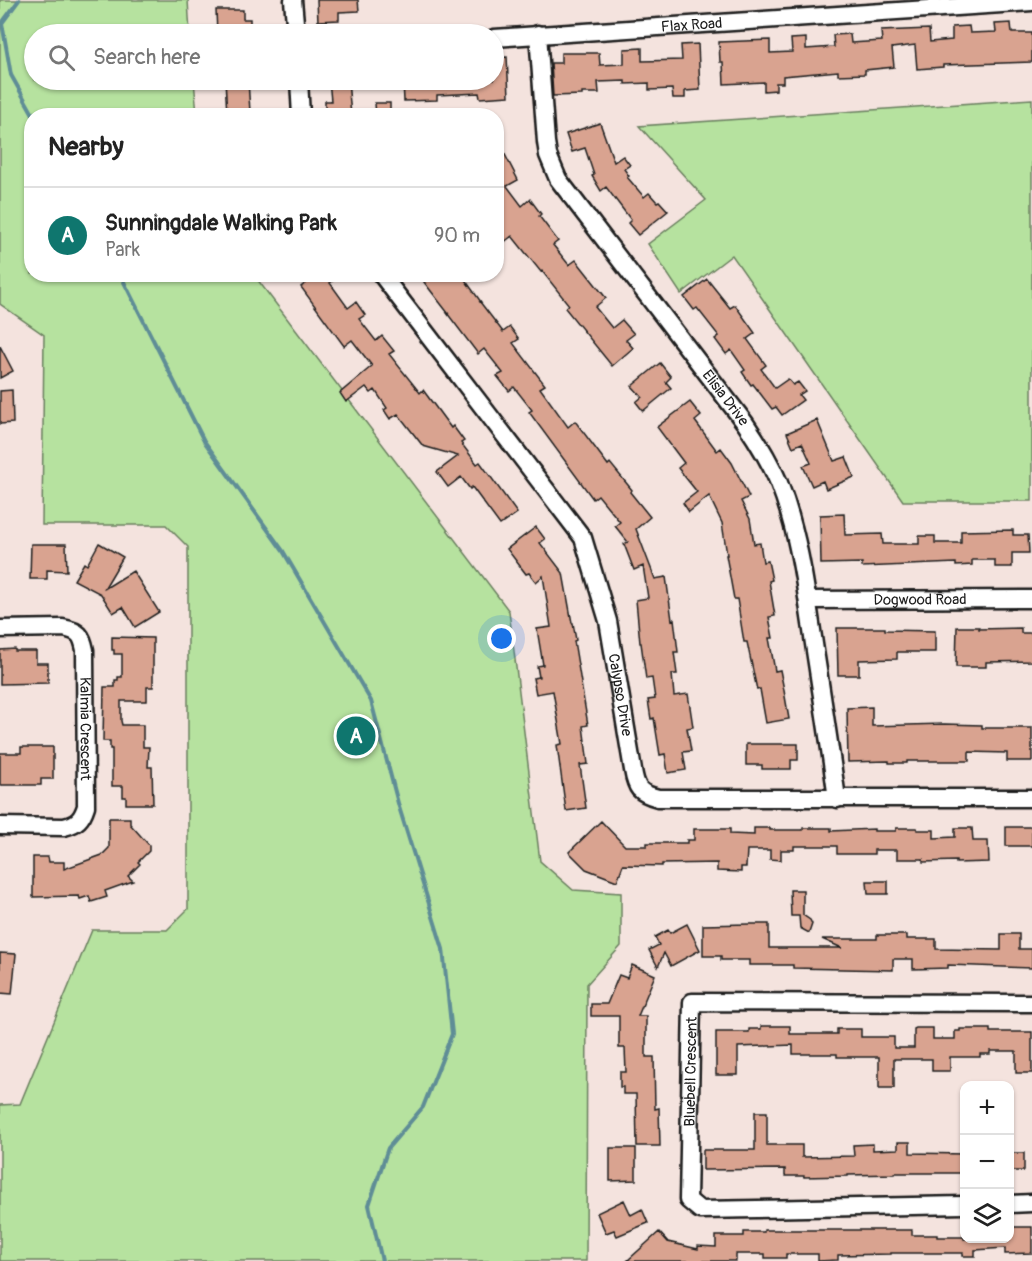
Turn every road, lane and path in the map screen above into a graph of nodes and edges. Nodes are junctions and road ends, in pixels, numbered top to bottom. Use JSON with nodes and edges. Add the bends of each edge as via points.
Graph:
{"nodes":[{"id":1,"x":293,"y":0,"type":"edge"},
{"id":2,"x":1032,"y":2,"type":"edge"},
{"id":3,"x":295,"y":24,"type":"edge"},
{"id":4,"x":538,"y":34,"type":"junction"},
{"id":5,"x":504,"y":37,"type":"edge"},
{"id":6,"x":300,"y":90,"type":"edge"},
{"id":7,"x":301,"y":108,"type":"edge"},
{"id":8,"x":387,"y":282,"type":"edge"},
{"id":9,"x":1032,"y":599,"type":"edge"},
{"id":10,"x":808,"y":600,"type":"junction"},
{"id":11,"x":0,"y":628,"type":"edge"},
{"id":12,"x":1032,"y":798,"type":"edge"},
{"id":13,"x":837,"y":799,"type":"junction"},
{"id":14,"x":0,"y":826,"type":"edge"},
{"id":15,"x":1032,"y":1003,"type":"edge"},
{"id":16,"x":1032,"y":1203,"type":"edge"},
{"id":17,"x":1014,"y":1204,"type":"edge"},
{"id":18,"x":960,"y":1205,"type":"edge"}],
"edges":[{"from":1,"to":3,"type":"street"},
{"from":2,"to":4,"type":"street","name":"Flax Road"},
{"from":4,"to":5,"type":"street","name":"Flax Road"},
{"from":4,"to":10,"type":"street","name":"Elisia Drive","via":[[546,142],[552,167],[757,441],[786,503]]},
{"from":6,"to":7,"type":"street"},
{"from":8,"to":13,"type":"street","name":"Calypso Drive","via":[[583,538],[608,621],[638,788],[658,798]]},
{"from":9,"to":10,"type":"street","name":"Dogwood Road"},
{"from":10,"to":13,"type":"street","name":"Elisia Drive"},
{"from":11,"to":14,"type":"street","name":"Kalmia Crescent","via":[[63,628],[79,634],[85,650],[86,716],[86,806],[79,821],[64,826]]},
{"from":12,"to":13,"type":"street","name":"Calypso Drive"},
{"from":15,"to":18,"type":"street","name":"Bluebell Crescent","via":[[692,1002],[688,1200],[700,1210]]},
{"from":16,"to":17,"type":"street"}]}
